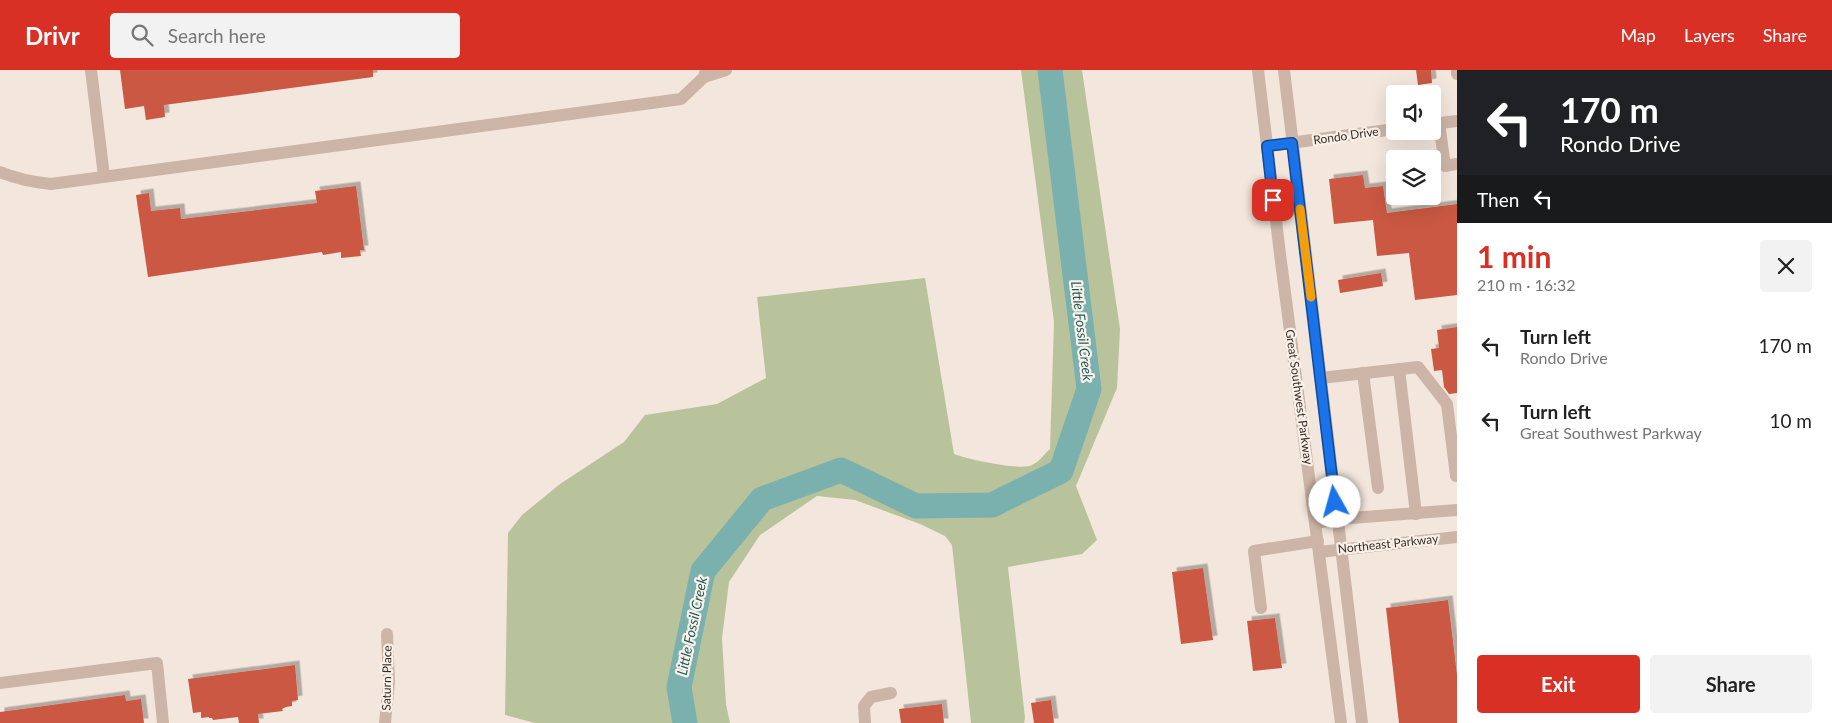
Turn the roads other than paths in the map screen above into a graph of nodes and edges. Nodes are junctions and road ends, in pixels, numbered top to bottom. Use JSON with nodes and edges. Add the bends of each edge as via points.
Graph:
{"nodes":[{"id":1,"x":91,"y":70,"type":"edge"},
{"id":2,"x":726,"y":70,"type":"edge"},
{"id":3,"x":1258,"y":70,"type":"edge"},
{"id":4,"x":1284,"y":70,"type":"edge"},
{"id":5,"x":1456,"y":70,"type":"edge"},
{"id":6,"x":705,"y":74,"type":"edge"},
{"id":7,"x":1457,"y":74,"type":"edge"},
{"id":8,"x":1457,"y":121,"type":"edge"},
{"id":9,"x":1441,"y":123,"type":"edge"},
{"id":10,"x":1386,"y":130,"type":"edge"},
{"id":11,"x":1439,"y":140,"type":"edge"},
{"id":12,"x":1292,"y":143,"type":"junction"},
{"id":13,"x":1267,"y":146,"type":"junction"},
{"id":14,"x":1457,"y":164,"type":"edge"},
{"id":15,"x":0,"y":172,"type":"edge"},
{"id":16,"x":104,"y":176,"type":"junction"},
{"id":17,"x":1399,"y":369,"type":"junction"},
{"id":18,"x":1362,"y":373,"type":"junction"},
{"id":19,"x":1321,"y":378,"type":"junction"},
{"id":20,"x":1456,"y":476,"type":"dead end"},
{"id":21,"x":1378,"y":488,"type":"dead end"},
{"id":22,"x":1457,"y":510,"type":"edge"},
{"id":23,"x":1416,"y":514,"type":"junction"},
{"id":24,"x":1338,"y":519,"type":"junction"},
{"id":25,"x":1316,"y":523,"type":"junction"},
{"id":26,"x":1457,"y":537,"type":"edge"},
{"id":27,"x":1319,"y":546,"type":"junction"},
{"id":28,"x":1341,"y":549,"type":"junction"},
{"id":29,"x":1261,"y":608,"type":"dead end"},
{"id":30,"x":387,"y":634,"type":"dead end"},
{"id":31,"x":0,"y":684,"type":"edge"},
{"id":32,"x":891,"y":693,"type":"dead end"},
{"id":33,"x":163,"y":723,"type":"edge"},
{"id":34,"x":385,"y":723,"type":"edge"},
{"id":35,"x":865,"y":723,"type":"edge"},
{"id":36,"x":1341,"y":723,"type":"edge"},
{"id":37,"x":1362,"y":723,"type":"edge"}],
"edges":[{"from":1,"to":16,"type":"street"},
{"from":2,"to":6,"type":"street"},
{"from":3,"to":13,"type":"street","name":"Great Southwest Parkway"},
{"from":4,"to":12,"type":"street","name":"Great Southwest Parkway"},
{"from":5,"to":7,"type":"street"},
{"from":6,"to":16,"type":"street","via":[[681,99]]},
{"from":8,"to":9,"type":"street"},
{"from":10,"to":12,"type":"street","name":"Rondo Drive"},
{"from":11,"to":14,"type":"street","via":[[1445,166]]},
{"from":12,"to":13,"type":"street","name":"Rondo Drive"},
{"from":12,"to":19,"type":"street","name":"Great Southwest Parkway"},
{"from":13,"to":25,"type":"street","name":"Great Southwest Parkway"},
{"from":15,"to":16,"type":"street","via":[[16,179],[51,184]]},
{"from":17,"to":18,"type":"street"},
{"from":17,"to":20,"type":"street","via":[[1418,367],[1447,404]]},
{"from":17,"to":23,"type":"street"},
{"from":18,"to":19,"type":"street"},
{"from":18,"to":21,"type":"street"},
{"from":19,"to":24,"type":"street","name":"Great Southwest Parkway"},
{"from":22,"to":23,"type":"street"},
{"from":23,"to":24,"type":"street"},
{"from":24,"to":25,"type":"street"},
{"from":24,"to":28,"type":"street","name":"Great Southwest Parkway"},
{"from":25,"to":27,"type":"street","name":"Great Southwest Parkway"},
{"from":26,"to":28,"type":"street","name":"Northeast Parkway"},
{"from":27,"to":28,"type":"street","name":"Northeast Parkway"},
{"from":27,"to":29,"type":"street","name":"Northeast Parkway","via":[[1254,551]]},
{"from":27,"to":36,"type":"street","name":"Great Southwest Parkway"},
{"from":28,"to":37,"type":"street","name":"Great Southwest Parkway"},
{"from":30,"to":34,"type":"street","name":"Saturn Place"},
{"from":31,"to":33,"type":"street","via":[[157,663]]},
{"from":32,"to":35,"type":"street","via":[[871,697],[864,706]]}]}
